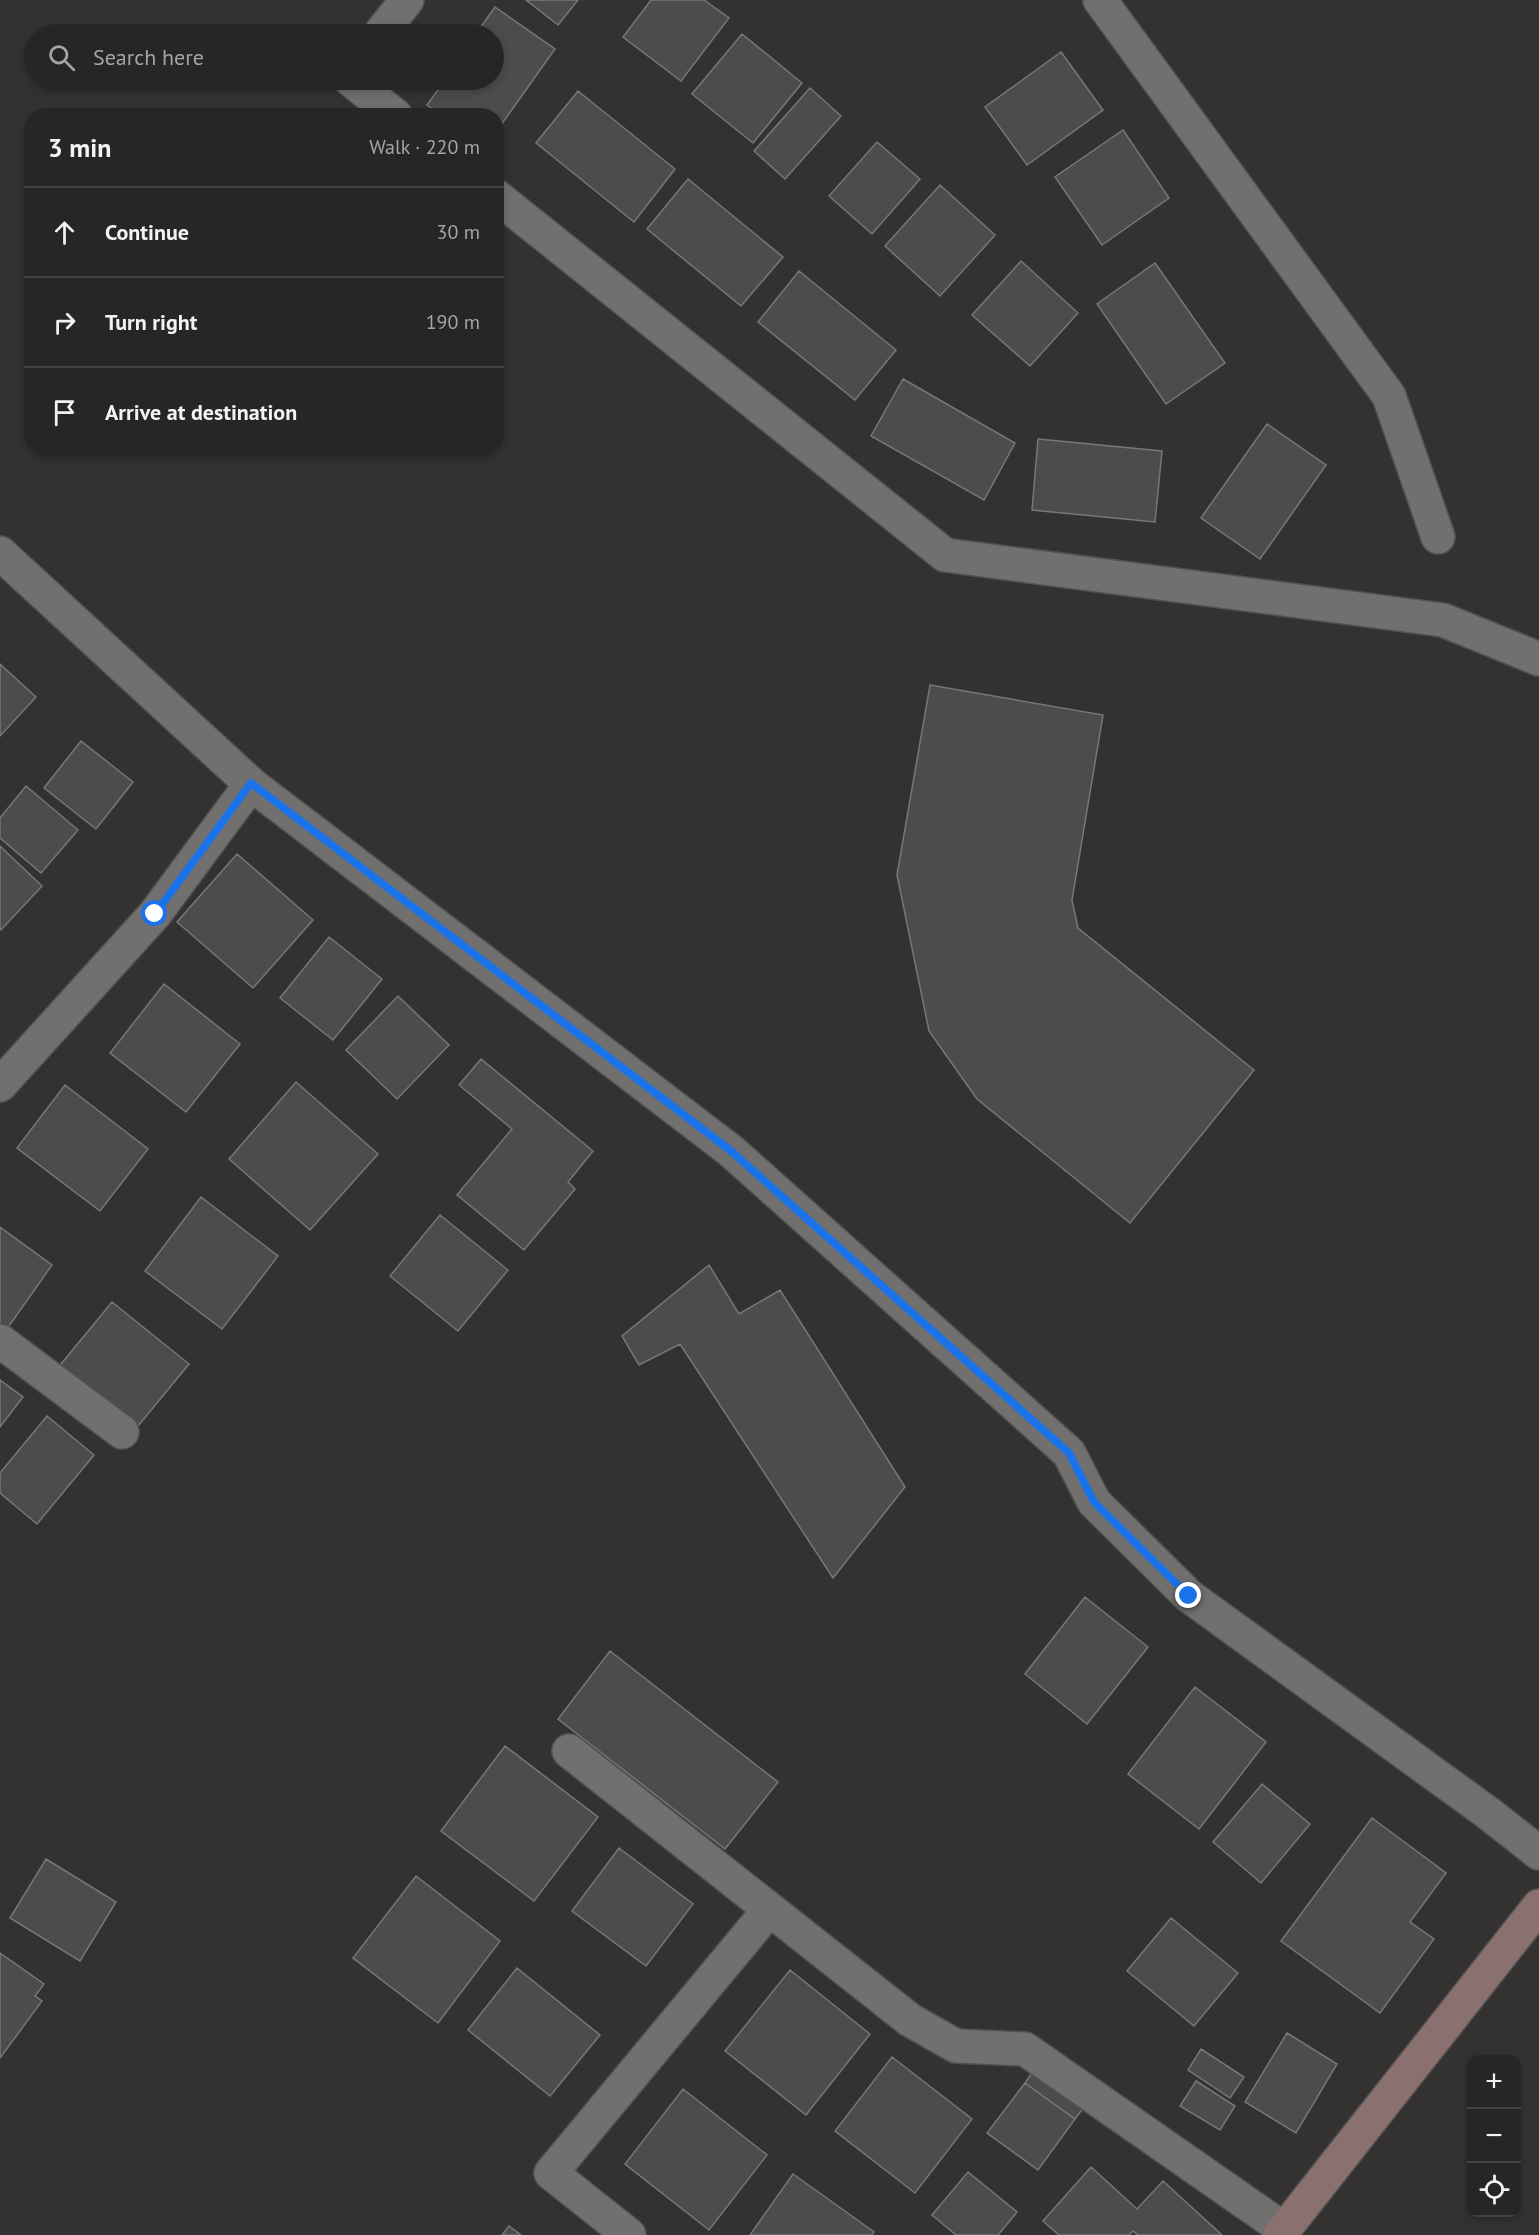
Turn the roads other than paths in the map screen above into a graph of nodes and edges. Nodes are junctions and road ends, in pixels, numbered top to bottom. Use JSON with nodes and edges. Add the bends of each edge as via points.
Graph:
{"nodes":[{"id":1,"x":407,"y":0,"type":"edge"},
{"id":2,"x":1100,"y":0,"type":"edge"},
{"id":3,"x":388,"y":24,"type":"edge"},
{"id":4,"x":364,"y":90,"type":"edge"},
{"id":5,"x":386,"y":108,"type":"edge"},
{"id":6,"x":504,"y":202,"type":"edge"},
{"id":7,"x":1438,"y":537,"type":"dead end"},
{"id":8,"x":0,"y":553,"type":"edge"},
{"id":9,"x":1539,"y":659,"type":"edge"},
{"id":10,"x":251,"y":783,"type":"junction"},
{"id":11,"x":0,"y":1085,"type":"edge"},
{"id":12,"x":0,"y":1341,"type":"edge"},
{"id":13,"x":122,"y":1432,"type":"dead end"},
{"id":14,"x":569,"y":1751,"type":"dead end"},
{"id":15,"x":1539,"y":1853,"type":"edge"},
{"id":16,"x":1539,"y":1906,"type":"edge"},
{"id":17,"x":769,"y":1910,"type":"junction"},
{"id":18,"x":1282,"y":2232,"type":"edge"},
{"id":19,"x":629,"y":2235,"type":"edge"}],
"edges":[{"from":1,"to":3,"type":"street"},
{"from":2,"to":7,"type":"street","via":[[1389,396]]},
{"from":4,"to":5,"type":"street"},
{"from":6,"to":9,"type":"street","via":[[945,555],[1443,620]]},
{"from":8,"to":10,"type":"street"},
{"from":10,"to":11,"type":"street","via":[[155,914]]},
{"from":10,"to":15,"type":"street","via":[[731,1151],[1069,1453],[1094,1502],[1189,1596]]},
{"from":12,"to":13,"type":"street"},
{"from":14,"to":17,"type":"street"},
{"from":16,"to":18,"type":"street"},
{"from":17,"to":18,"type":"street","via":[[910,2020],[956,2046],[1025,2049]]},
{"from":17,"to":19,"type":"street","via":[[551,2173]]}]}
